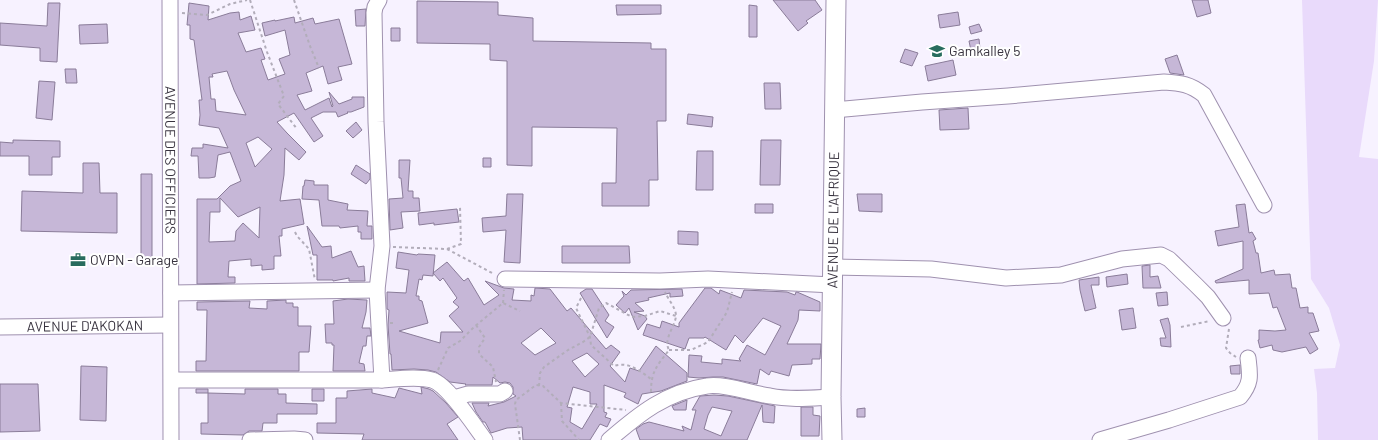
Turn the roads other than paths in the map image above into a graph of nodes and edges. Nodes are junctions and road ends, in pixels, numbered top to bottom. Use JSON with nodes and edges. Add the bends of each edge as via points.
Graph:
{"nodes":[{"id":1,"x":379,"y":0,"type":"edge"},
{"id":2,"x":836,"y":0,"type":"edge"},
{"id":3,"x":170,"y":6,"type":"edge"},
{"id":4,"x":834,"y":110,"type":"junction"},
{"id":5,"x":1264,"y":205,"type":"dead end"},
{"id":6,"x":833,"y":276,"type":"junction"},
{"id":7,"x":504,"y":279,"type":"road end"},
{"id":8,"x":377,"y":290,"type":"junction"},
{"id":9,"x":171,"y":293,"type":"junction"},
{"id":10,"x":1223,"y":318,"type":"road end"},
{"id":11,"x":170,"y":324,"type":"junction"},
{"id":12,"x":0,"y":327,"type":"edge"},
{"id":13,"x":1248,"y":358,"type":"road end"},
{"id":14,"x":172,"y":380,"type":"junction"},
{"id":15,"x":382,"y":380,"type":"junction"},
{"id":16,"x":505,"y":391,"type":"road end"},
{"id":17,"x":831,"y":397,"type":"junction"},
{"id":18,"x":454,"y":398,"type":"junction"},
{"id":19,"x":171,"y":440,"type":"edge"},
{"id":20,"x":250,"y":440,"type":"edge"},
{"id":21,"x":297,"y":440,"type":"edge"},
{"id":22,"x":485,"y":440,"type":"edge"},
{"id":23,"x":610,"y":440,"type":"edge"},
{"id":24,"x":832,"y":440,"type":"edge"},
{"id":25,"x":1100,"y":440,"type":"edge"}],
"edges":[{"from":1,"to":8,"type":"street","via":[[374,13],[382,246]]},
{"from":2,"to":4,"type":"main road","name":"AVENUE DE L'AFRIQUE"},
{"from":3,"to":9,"type":"street","name":"AVENUE DES OFFICIERS"},
{"from":4,"to":5,"type":"street","via":[[1164,82],[1186,84],[1204,95]]},
{"from":4,"to":6,"type":"main road","name":"AVENUE DE L'AFRIQUE"},
{"from":6,"to":7,"type":"street","via":[[736,281]]},
{"from":6,"to":10,"type":"street","via":[[931,269],[1006,278],[1061,275],[1122,259],[1161,255],[1169,259],[1208,297]]},
{"from":6,"to":17,"type":"main road","name":"AVENUE DE L'AFRIQUE"},
{"from":8,"to":9,"type":"street"},
{"from":8,"to":15,"type":"street"},
{"from":9,"to":11,"type":"street","name":"AVENUE DES OFFICIERS"},
{"from":11,"to":12,"type":"street","name":"AVENUE D'AKOKAN"},
{"from":11,"to":14,"type":"street","name":"AVENUE DES OFFICIERS"},
{"from":13,"to":25,"type":"street","via":[[1250,378],[1247,389],[1240,398]]},
{"from":14,"to":15,"type":"street"},
{"from":14,"to":19,"type":"street","name":"AVENUE DES OFFICIERS"},
{"from":15,"to":18,"type":"street","via":[[433,380]]},
{"from":16,"to":18,"type":"street","via":[[500,394],[468,394]]},
{"from":17,"to":23,"type":"street","via":[[785,398],[708,385],[674,395],[648,408]]},
{"from":17,"to":24,"type":"main road","name":"AVENUE DE L'AFRIQUE"},
{"from":18,"to":22,"type":"street"},
{"from":20,"to":21,"type":"street"}]}
